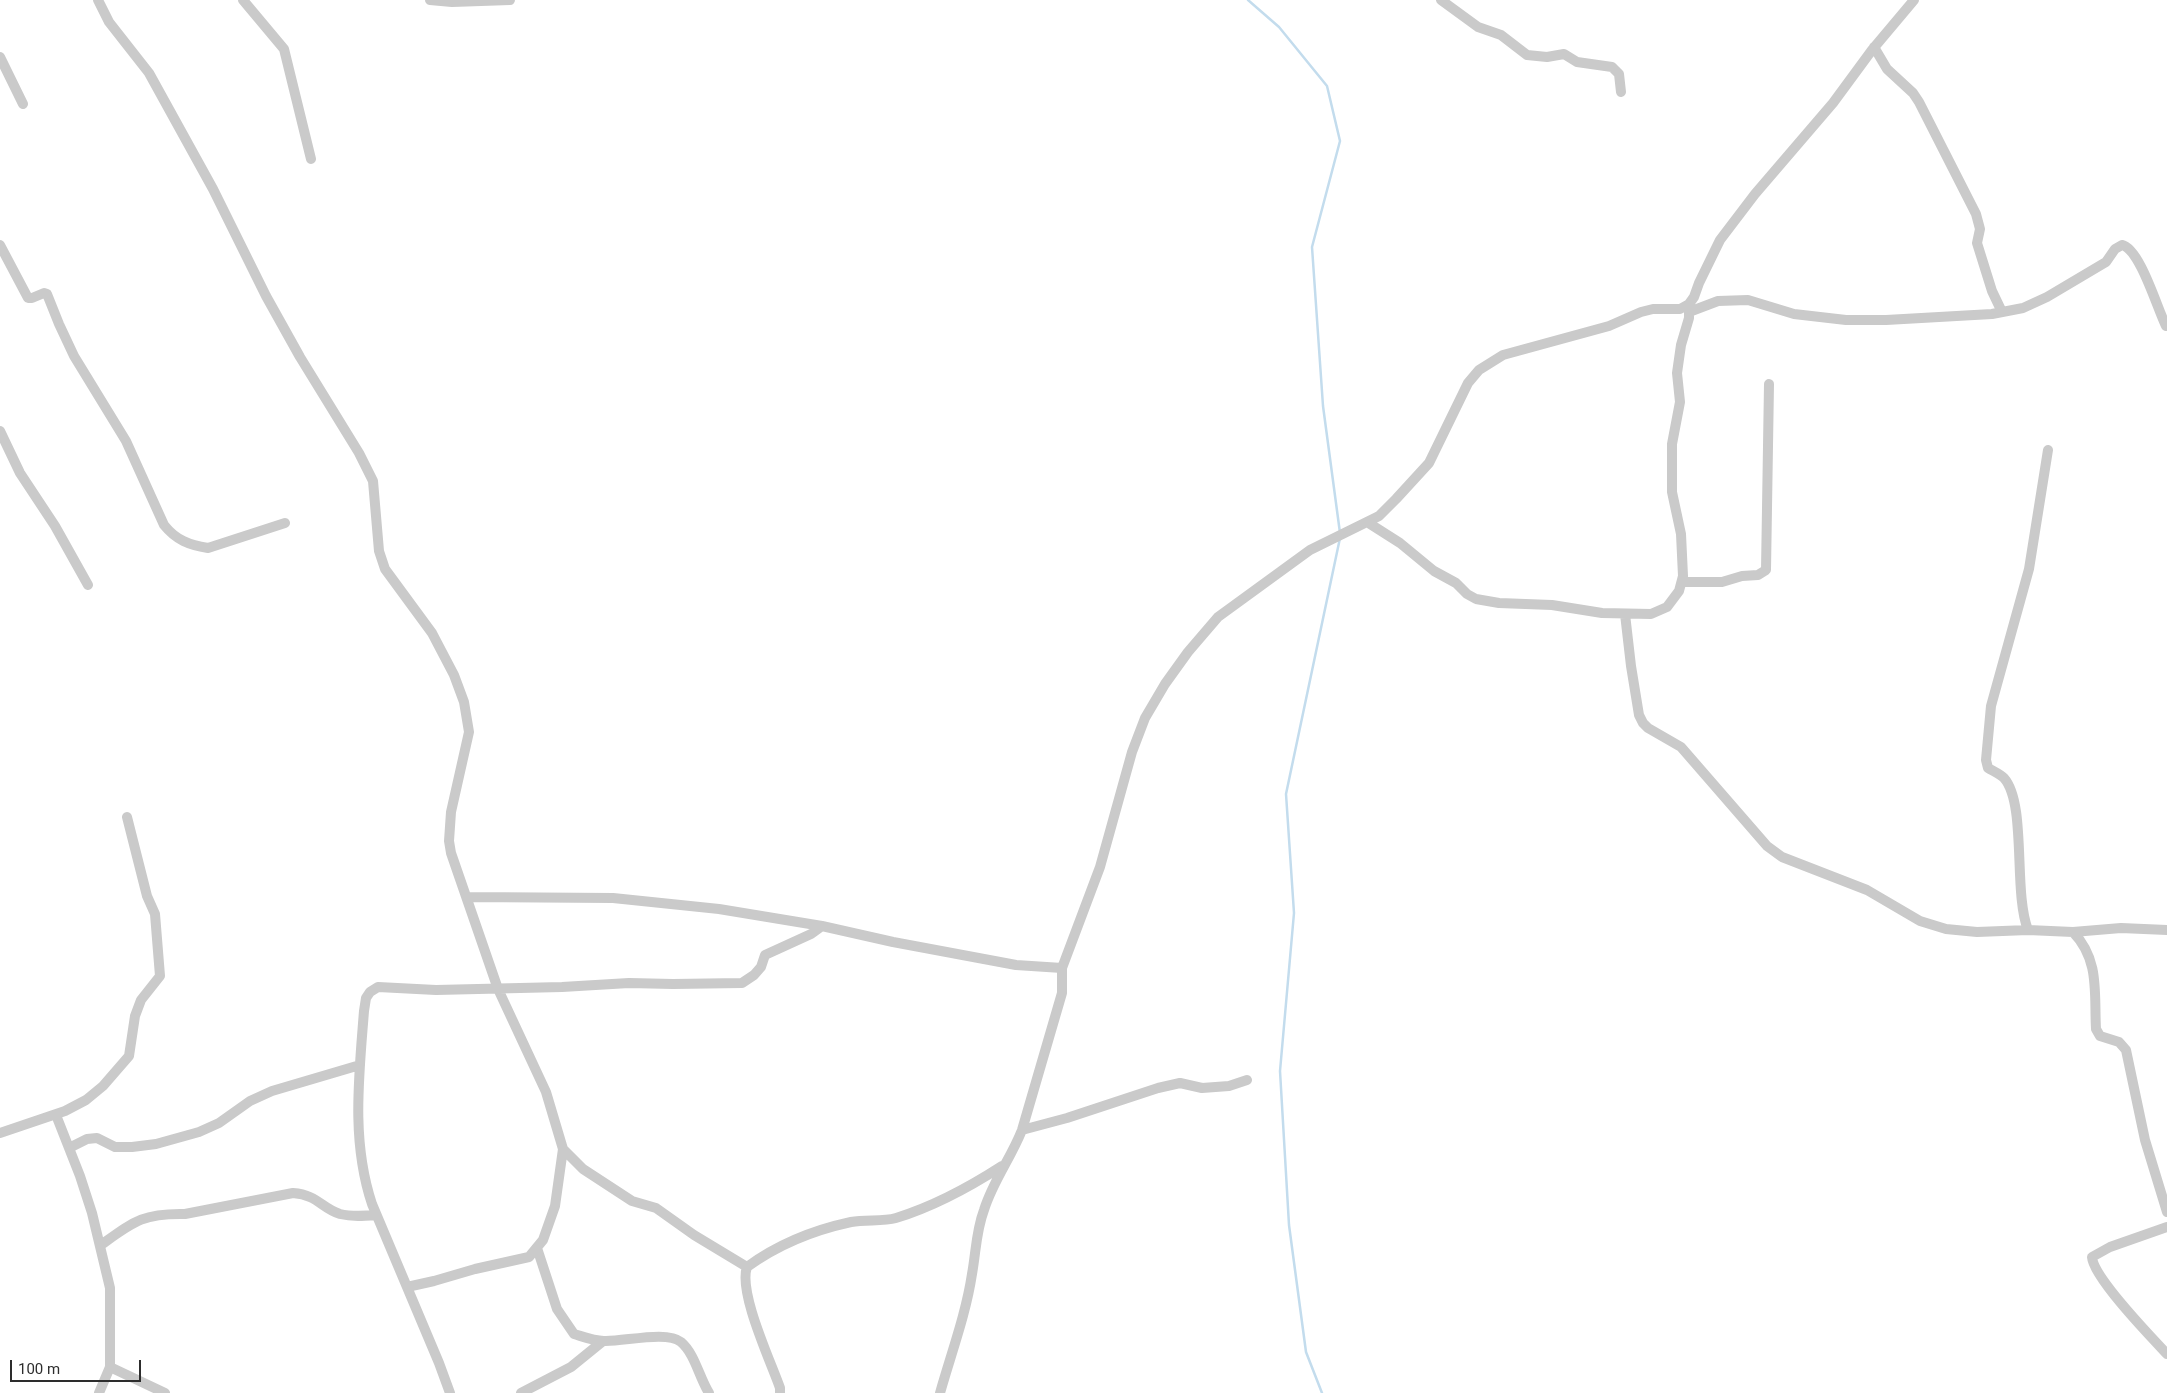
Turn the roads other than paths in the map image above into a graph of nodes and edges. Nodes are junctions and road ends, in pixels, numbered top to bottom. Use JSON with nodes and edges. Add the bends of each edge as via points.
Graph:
{"nodes":[{"id":1,"x":98,"y":0,"type":"edge"},
{"id":2,"x":243,"y":0,"type":"edge"},
{"id":3,"x":430,"y":0,"type":"edge"},
{"id":4,"x":510,"y":0,"type":"edge"},
{"id":5,"x":1441,"y":0,"type":"edge"},
{"id":6,"x":1914,"y":0,"type":"edge"},
{"id":7,"x":1874,"y":47,"type":"junction"},
{"id":8,"x":0,"y":57,"type":"edge"},
{"id":9,"x":1621,"y":92,"type":"dead end"},
{"id":10,"x":23,"y":104,"type":"dead end"},
{"id":11,"x":311,"y":159,"type":"dead end"},
{"id":12,"x":0,"y":245,"type":"edge"},
{"id":13,"x":1689,"y":308,"type":"junction"},
{"id":14,"x":2002,"y":312,"type":"junction"},
{"id":15,"x":2166,"y":326,"type":"edge"},
{"id":16,"x":1769,"y":384,"type":"dead end"},
{"id":17,"x":0,"y":431,"type":"edge"},
{"id":18,"x":2048,"y":450,"type":"dead end"},
{"id":19,"x":285,"y":522,"type":"dead end"},
{"id":20,"x":1367,"y":522,"type":"junction"},
{"id":21,"x":1683,"y":582,"type":"junction"},
{"id":22,"x":88,"y":585,"type":"dead end"},
{"id":23,"x":1625,"y":614,"type":"junction"},
{"id":24,"x":127,"y":817,"type":"dead end"},
{"id":25,"x":467,"y":897,"type":"junction"},
{"id":26,"x":822,"y":926,"type":"junction"},
{"id":27,"x":2028,"y":930,"type":"junction"},
{"id":28,"x":2167,"y":930,"type":"edge"},
{"id":29,"x":2073,"y":932,"type":"junction"},
{"id":30,"x":1062,"y":968,"type":"junction"},
{"id":31,"x":498,"y":989,"type":"junction"},
{"id":32,"x":360,"y":1065,"type":"junction"},
{"id":33,"x":1247,"y":1080,"type":"dead end"},
{"id":34,"x":56,"y":1115,"type":"junction"},
{"id":35,"x":1022,"y":1130,"type":"junction"},
{"id":36,"x":0,"y":1133,"type":"edge"},
{"id":37,"x":69,"y":1148,"type":"junction"},
{"id":38,"x":563,"y":1149,"type":"junction"},
{"id":39,"x":1003,"y":1166,"type":"junction"},
{"id":40,"x":2167,"y":1212,"type":"edge"},
{"id":41,"x":376,"y":1215,"type":"junction"},
{"id":42,"x":2167,"y":1227,"type":"edge"},
{"id":43,"x":101,"y":1245,"type":"junction"},
{"id":44,"x":537,"y":1248,"type":"junction"},
{"id":45,"x":747,"y":1267,"type":"junction"},
{"id":46,"x":406,"y":1287,"type":"junction"},
{"id":47,"x":603,"y":1341,"type":"junction"},
{"id":48,"x":2167,"y":1354,"type":"edge"},
{"id":49,"x":110,"y":1367,"type":"junction"},
{"id":50,"x":99,"y":1393,"type":"edge"},
{"id":51,"x":165,"y":1393,"type":"edge"},
{"id":52,"x":450,"y":1393,"type":"edge"},
{"id":53,"x":521,"y":1393,"type":"edge"},
{"id":54,"x":709,"y":1393,"type":"edge"},
{"id":55,"x":780,"y":1393,"type":"edge"},
{"id":56,"x":940,"y":1393,"type":"edge"}],
"edges":[{"from":1,"to":25,"type":"street","via":[[109,22],[149,73],[164,99],[271,304],[359,453],[373,481],[379,550],[385,569],[432,633],[454,675],[470,732],[451,812],[449,841]]},
{"from":2,"to":11,"type":"street","via":[[284,49]]},
{"from":3,"to":4,"type":"street"},
{"from":5,"to":9,"type":"street","via":[[1478,27],[1501,34],[1527,55],[1547,57],[1566,54],[1577,62],[1612,67],[1619,74]]},
{"from":6,"to":7,"type":"street"},
{"from":7,"to":13,"type":"street","via":[[1833,103],[1720,240]]},
{"from":7,"to":14,"type":"street","via":[[1887,69],[1913,93],[1968,196],[1980,229],[1977,243]]},
{"from":8,"to":10,"type":"street"},
{"from":12,"to":19,"type":"street","via":[[28,298],[44,292],[47,294],[74,356],[126,441],[172,536],[208,548]]},
{"from":13,"to":14,"type":"street","via":[[1718,301],[1748,300],[1794,314],[1846,320]]},
{"from":13,"to":20,"type":"street","via":[[1641,312],[1609,326],[1503,355],[1491,362],[1468,383],[1429,463],[1391,505]]},
{"from":13,"to":21,"type":"street","via":[[1679,359],[1677,384],[1680,402],[1672,452],[1672,492],[1681,534]]},
{"from":14,"to":15,"type":"street","via":[[2023,308],[2047,296],[2106,262],[2122,245],[2131,249],[2145,273]]},
{"from":16,"to":21,"type":"street","via":[[1766,570],[1758,575],[1722,582]]},
{"from":17,"to":22,"type":"street","via":[[20,473]]},
{"from":18,"to":27,"type":"street","via":[[2029,569],[1991,706],[1986,760],[1988,768],[2003,777],[2012,796],[2021,905]]},
{"from":20,"to":23,"type":"street","via":[[1476,599]]},
{"from":20,"to":30,"type":"street","via":[[1310,550],[1218,617],[1165,684],[1132,752],[1100,867]]},
{"from":21,"to":23,"type":"street","via":[[1667,607],[1651,614]]},
{"from":23,"to":27,"type":"street","via":[[1639,715],[1643,723],[1681,747],[1767,846],[1782,857],[1867,890],[1920,922],[1976,932]]},
{"from":24,"to":34,"type":"street","via":[[147,896],[155,914],[160,976],[141,1000],[132,1028],[129,1056],[86,1100]]},
{"from":25,"to":26,"type":"street","via":[[613,898],[720,909]]},
{"from":25,"to":31,"type":"street"},
{"from":26,"to":30,"type":"street","via":[[1007,963]]},
{"from":26,"to":31,"type":"street","via":[[765,955],[760,968],[742,983],[629,983]]},
{"from":27,"to":29,"type":"street"},
{"from":28,"to":29,"type":"street","via":[[2121,928]]},
{"from":29,"to":40,"type":"street","via":[[2090,956],[2097,1033],[2119,1042],[2126,1050],[2145,1140]]},
{"from":30,"to":35,"type":"street","via":[[1062,993]]},
{"from":31,"to":32,"type":"street","via":[[378,987],[366,998]]},
{"from":31,"to":38,"type":"street","via":[[546,1092]]},
{"from":32,"to":37,"type":"street","via":[[272,1091],[199,1132],[132,1147],[115,1147],[97,1138],[87,1139]]},
{"from":32,"to":41,"type":"street","via":[[359,1148],[363,1179]]},
{"from":33,"to":35,"type":"street","via":[[1229,1086],[1202,1088],[1180,1083],[1166,1086]]},
{"from":34,"to":36,"type":"street"},
{"from":34,"to":37,"type":"street"},
{"from":35,"to":39,"type":"street"},
{"from":37,"to":43,"type":"street"},
{"from":38,"to":44,"type":"street","via":[[555,1206]]},
{"from":38,"to":45,"type":"street","via":[[583,1169],[632,1201],[656,1208]]},
{"from":39,"to":45,"type":"street","via":[[980,1181],[910,1213],[824,1229],[766,1254]]},
{"from":39,"to":56,"type":"street","via":[[983,1210],[968,1294]]},
{"from":41,"to":43,"type":"street","via":[[338,1214],[307,1194],[293,1194],[138,1220]]},
{"from":41,"to":46,"type":"street"},
{"from":42,"to":48,"type":"street","via":[[2110,1247],[2092,1257],[2093,1264],[2108,1285]]},
{"from":43,"to":49,"type":"street","via":[[110,1288]]},
{"from":44,"to":46,"type":"street","via":[[529,1257]]},
{"from":44,"to":47,"type":"street","via":[[557,1309],[568,1326],[574,1334]]},
{"from":45,"to":55,"type":"street","via":[[744,1277],[751,1308]]},
{"from":46,"to":52,"type":"street"},
{"from":47,"to":53,"type":"street","via":[[571,1367]]},
{"from":47,"to":54,"type":"street","via":[[670,1337],[680,1341],[688,1350]]},
{"from":49,"to":50,"type":"street"},
{"from":49,"to":51,"type":"street"}]}
